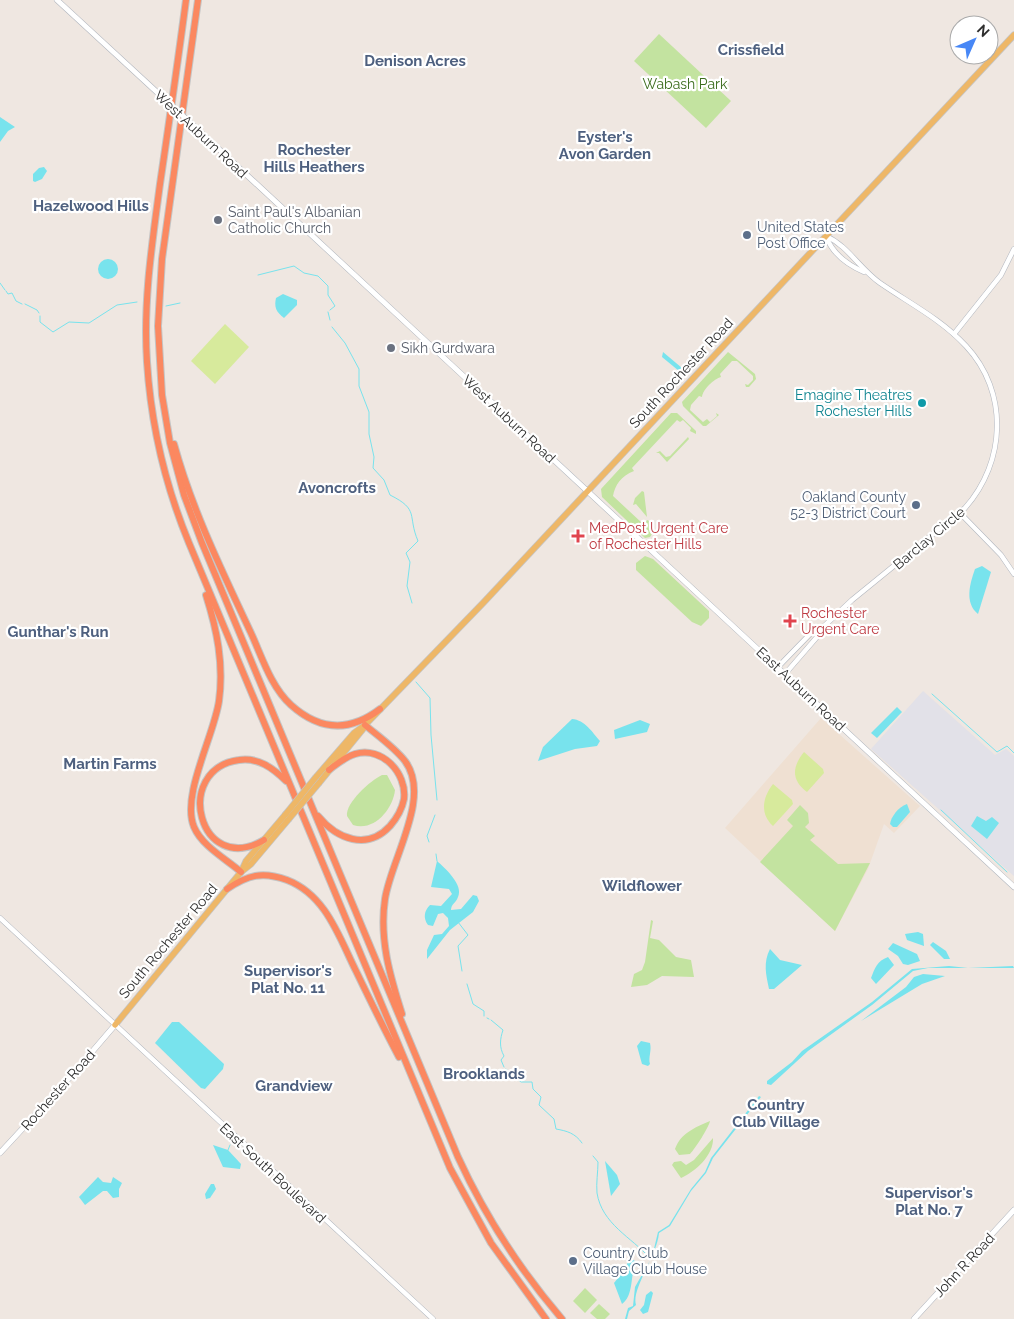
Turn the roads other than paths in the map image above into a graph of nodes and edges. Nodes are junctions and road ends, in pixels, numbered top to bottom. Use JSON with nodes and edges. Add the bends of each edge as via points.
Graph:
{"nodes":[{"id":1,"x":57,"y":0,"type":"edge"},
{"id":2,"x":186,"y":0,"type":"edge"},
{"id":3,"x":198,"y":0,"type":"edge"},
{"id":4,"x":1014,"y":35,"type":"edge"},
{"id":5,"x":826,"y":236,"type":"junction"},
{"id":6,"x":1014,"y":249,"type":"edge"},
{"id":7,"x":954,"y":334,"type":"junction"},
{"id":8,"x":162,"y":395,"type":"junction"},
{"id":9,"x":587,"y":492,"type":"junction"},
{"id":10,"x":960,"y":514,"type":"junction"},
{"id":11,"x":196,"y":560,"type":"junction"},
{"id":12,"x":1014,"y":574,"type":"edge"},
{"id":13,"x":822,"y":628,"type":"junction"},
{"id":14,"x":778,"y":667,"type":"junction"},
{"id":15,"x":785,"y":674,"type":"junction"},
{"id":16,"x":380,"y":709,"type":"junction"},
{"id":17,"x":365,"y":725,"type":"junction"},
{"id":18,"x":329,"y":770,"type":"junction"},
{"id":19,"x":317,"y":780,"type":"junction"},
{"id":20,"x":290,"y":787,"type":"junction"},
{"id":21,"x":313,"y":810,"type":"junction"},
{"id":22,"x":286,"y":817,"type":"junction"},
{"id":23,"x":264,"y":840,"type":"junction"},
{"id":24,"x":241,"y":872,"type":"junction"},
{"id":25,"x":1014,"y":887,"type":"edge"},
{"id":26,"x":226,"y":889,"type":"junction"},
{"id":27,"x":0,"y":918,"type":"edge"},
{"id":28,"x":115,"y":1025,"type":"junction"},
{"id":29,"x":414,"y":1053,"type":"junction"},
{"id":30,"x":424,"y":1107,"type":"junction"},
{"id":31,"x":0,"y":1153,"type":"edge"},
{"id":32,"x":1014,"y":1210,"type":"edge"},
{"id":33,"x":433,"y":1319,"type":"edge"},
{"id":34,"x":546,"y":1319,"type":"edge"},
{"id":35,"x":562,"y":1319,"type":"edge"},
{"id":36,"x":914,"y":1319,"type":"edge"}],
"edges":[{"from":1,"to":9,"type":"main road","name":"West Auburn Road","bridge":true},
{"from":2,"to":11,"type":"highway","via":[[149,267],[146,334],[150,398],[160,452],[175,506]]},
{"from":3,"to":8,"type":"highway","via":[[160,281],[158,326]]},
{"from":4,"to":5,"type":"main road","name":"South Rochester Road"},
{"from":5,"to":7,"type":"street","name":"Barclay Circle","via":[[866,272]]},
{"from":5,"to":9,"type":"main road","name":"South Rochester Road"},
{"from":6,"to":7,"type":"street","via":[[1001,275]]},
{"from":7,"to":10,"type":"street","name":"Barclay Circle","via":[[984,372],[994,398],[998,422],[991,468],[977,494]]},
{"from":8,"to":16,"type":"highway","via":[[178,459],[199,520],[278,689],[291,705],[304,714],[332,725],[356,724]]},
{"from":8,"to":21,"type":"highway","via":[[172,452],[192,518]]},
{"from":9,"to":14,"type":"main road","name":"East Auburn Road"},
{"from":9,"to":16,"type":"main road","name":"South Rochester Road"},
{"from":10,"to":12,"type":"street","via":[[1001,555]]},
{"from":10,"to":13,"type":"street","name":"Barclay Circle"},
{"from":11,"to":20,"type":"highway"},
{"from":11,"to":24,"type":"highway","via":[[219,642],[220,690],[192,795],[192,820],[204,841]]},
{"from":13,"to":14,"type":"street","name":"Barclay Circle","via":[[811,633]]},
{"from":13,"to":15,"type":"street","name":"Barclay Circle"},
{"from":14,"to":15,"type":"main road","name":"East Auburn Road"},
{"from":15,"to":25,"type":"main road","name":"East Auburn Road"},
{"from":16,"to":17,"type":"main road","name":"South Rochester Road"},
{"from":17,"to":18,"type":"main road","name":"South Rochester Road"},
{"from":17,"to":19,"type":"main road","name":"South Rochester Road","via":[[354,733]]},
{"from":17,"to":29,"type":"highway","via":[[404,760],[414,788],[412,810],[387,888],[383,924],[389,972]]},
{"from":18,"to":19,"type":"main road","name":"South Rochester Road"},
{"from":18,"to":21,"type":"highway","via":[[356,754],[379,755],[392,766],[403,783],[402,808],[382,834],[360,840],[338,834]]},
{"from":19,"to":22,"type":"main road","name":"South Rochester Road","bridge":true},
{"from":20,"to":23,"type":"highway","via":[[264,764],[241,760],[216,769],[203,786],[199,802],[201,816],[216,840],[238,848]]},
{"from":20,"to":30,"type":"highway"},
{"from":21,"to":29,"type":"highway"},
{"from":22,"to":23,"type":"main road","name":"South Rochester Road"},
{"from":22,"to":24,"type":"main road","name":"South Rochester Road","via":[[251,864]]},
{"from":23,"to":24,"type":"main road","name":"South Rochester Road"},
{"from":24,"to":26,"type":"main road","name":"South Rochester Road"},
{"from":26,"to":28,"type":"main road","name":"South Rochester Road"},
{"from":26,"to":30,"type":"highway","via":[[248,876],[272,875],[302,887],[320,903]]},
{"from":27,"to":28,"type":"street","name":"East South Boulevard"},
{"from":28,"to":31,"type":"main road","name":"Rochester Road"},
{"from":28,"to":33,"type":"street","name":"East South Boulevard"},
{"from":29,"to":35,"type":"highway","via":[[479,1200],[518,1263]]},
{"from":30,"to":34,"type":"highway","via":[[481,1228],[515,1280]]},
{"from":32,"to":36,"type":"main road","name":"John R Road"}]}
